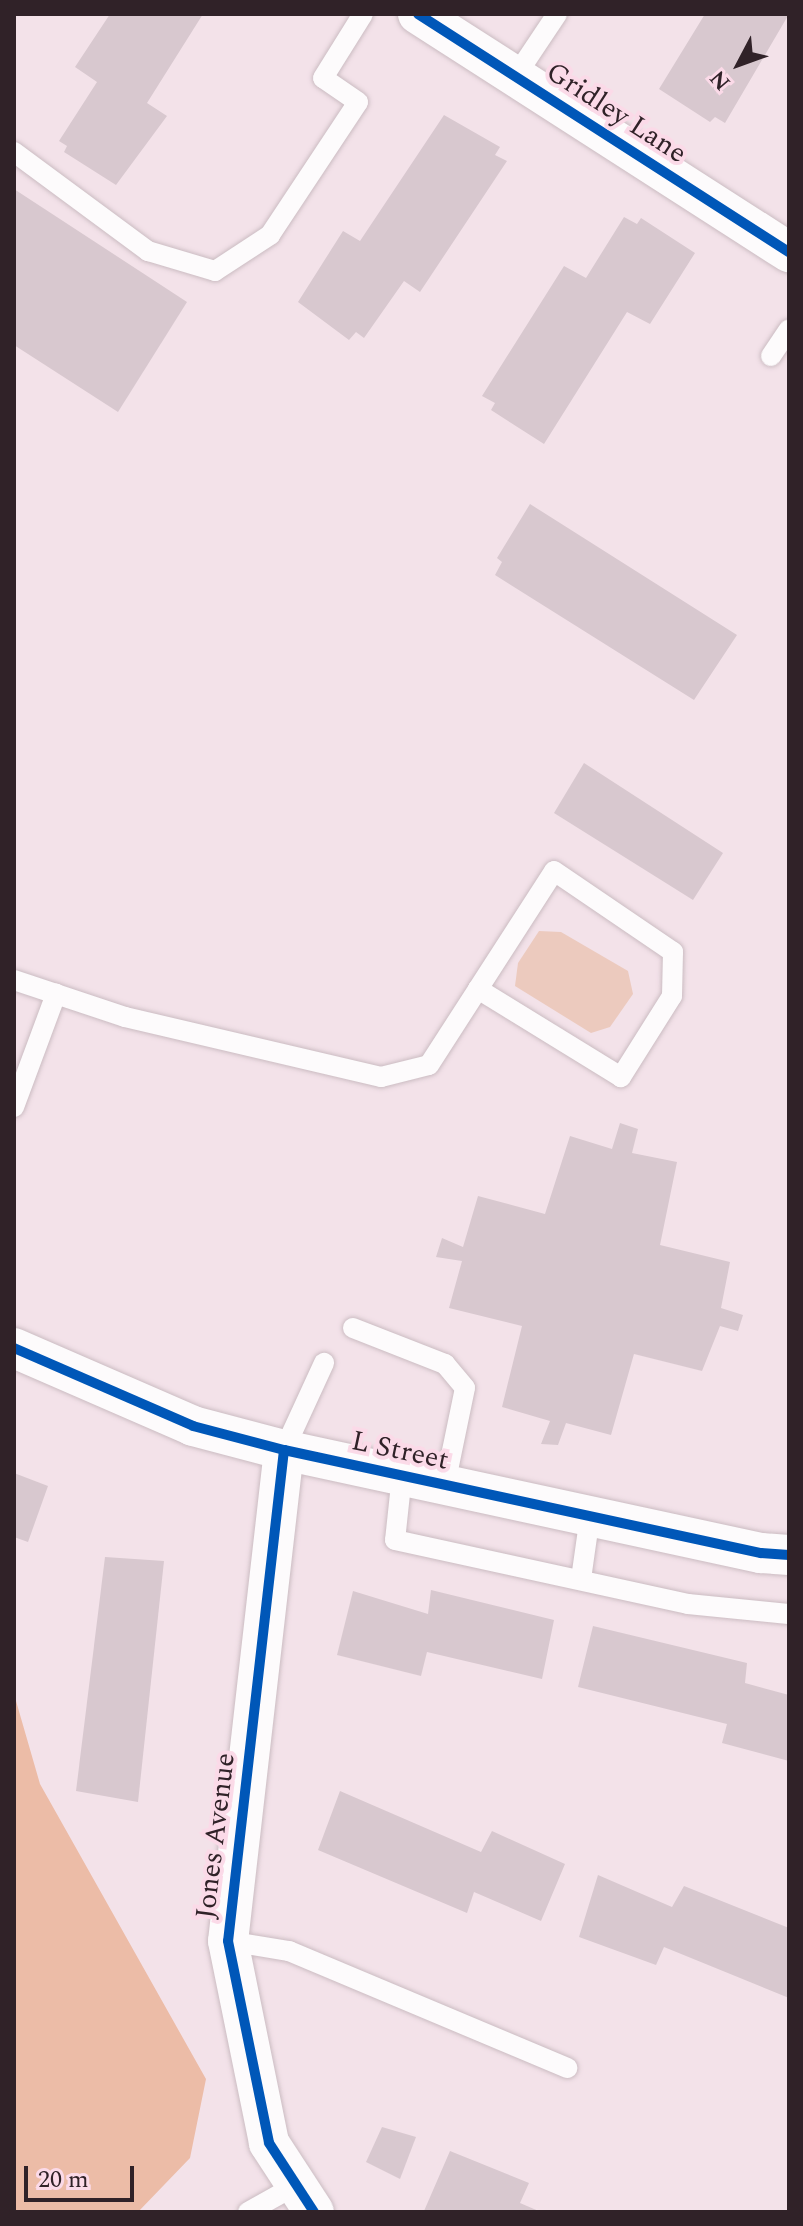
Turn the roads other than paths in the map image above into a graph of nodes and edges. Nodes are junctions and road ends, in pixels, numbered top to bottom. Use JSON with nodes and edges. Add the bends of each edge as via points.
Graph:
{"nodes":[{"id":1,"x":363,"y":14,"type":"edge"},
{"id":2,"x":418,"y":14,"type":"edge"},
{"id":3,"x":557,"y":14,"type":"edge"},
{"id":4,"x":515,"y":77,"type":"junction"},
{"id":5,"x":14,"y":152,"type":"edge"},
{"id":6,"x":789,"y":252,"type":"edge"},
{"id":7,"x":789,"y":329,"type":"edge"},
{"id":8,"x":771,"y":356,"type":"dead end"},
{"id":9,"x":14,"y":980,"type":"edge"},
{"id":10,"x":478,"y":989,"type":"junction"},
{"id":11,"x":56,"y":994,"type":"junction"},
{"id":12,"x":14,"y":1107,"type":"edge"},
{"id":13,"x":353,"y":1328,"type":"dead end"},
{"id":14,"x":14,"y":1348,"type":"edge"},
{"id":15,"x":324,"y":1363,"type":"dead end"},
{"id":16,"x":284,"y":1450,"type":"junction"},
{"id":17,"x":402,"y":1475,"type":"junction"},
{"id":18,"x":445,"y":1485,"type":"junction"},
{"id":19,"x":590,"y":1516,"type":"junction"},
{"id":20,"x":789,"y":1555,"type":"edge"},
{"id":21,"x":581,"y":1579,"type":"junction"},
{"id":22,"x":789,"y":1614,"type":"edge"},
{"id":23,"x":228,"y":1941,"type":"junction"},
{"id":24,"x":567,"y":2068,"type":"dead end"},
{"id":25,"x":303,"y":2199,"type":"edge"},
{"id":26,"x":248,"y":2212,"type":"edge"}],
"edges":[{"from":1,"to":5,"type":"lane","via":[[323,78],[358,102],[270,235],[215,271],[148,251]]},
{"from":2,"to":4,"type":"street","name":"Gridley Lane"},
{"from":3,"to":4,"type":"lane"},
{"from":4,"to":6,"type":"street","name":"Gridley Lane"},
{"from":7,"to":8,"type":"lane"},
{"from":9,"to":11,"type":"lane"},
{"from":10,"to":10,"type":"lane","via":[[554,871],[673,952],[672,996],[621,1077]]},
{"from":10,"to":11,"type":"lane","via":[[429,1065],[381,1077],[125,1017]]},
{"from":11,"to":12,"type":"lane"},
{"from":13,"to":18,"type":"lane","via":[[445,1364],[465,1388]]},
{"from":14,"to":16,"type":"street","name":"L Street","via":[[193,1426]]},
{"from":15,"to":16,"type":"lane"},
{"from":16,"to":17,"type":"street","name":"L Street"},
{"from":16,"to":23,"type":"street","name":"Jones Avenue"},
{"from":17,"to":18,"type":"street","name":"L Street"},
{"from":17,"to":21,"type":"lane","via":[[395,1540]]},
{"from":18,"to":19,"type":"street","name":"L Street"},
{"from":19,"to":20,"type":"street","name":"L Street"},
{"from":19,"to":21,"type":"lane"},
{"from":21,"to":22,"type":"lane","via":[[688,1604]]},
{"from":23,"to":24,"type":"lane","via":[[289,1951]]},
{"from":23,"to":25,"type":"street","name":"Jones Avenue","via":[[269,2143]]},
{"from":25,"to":26,"type":"lane"}]}
